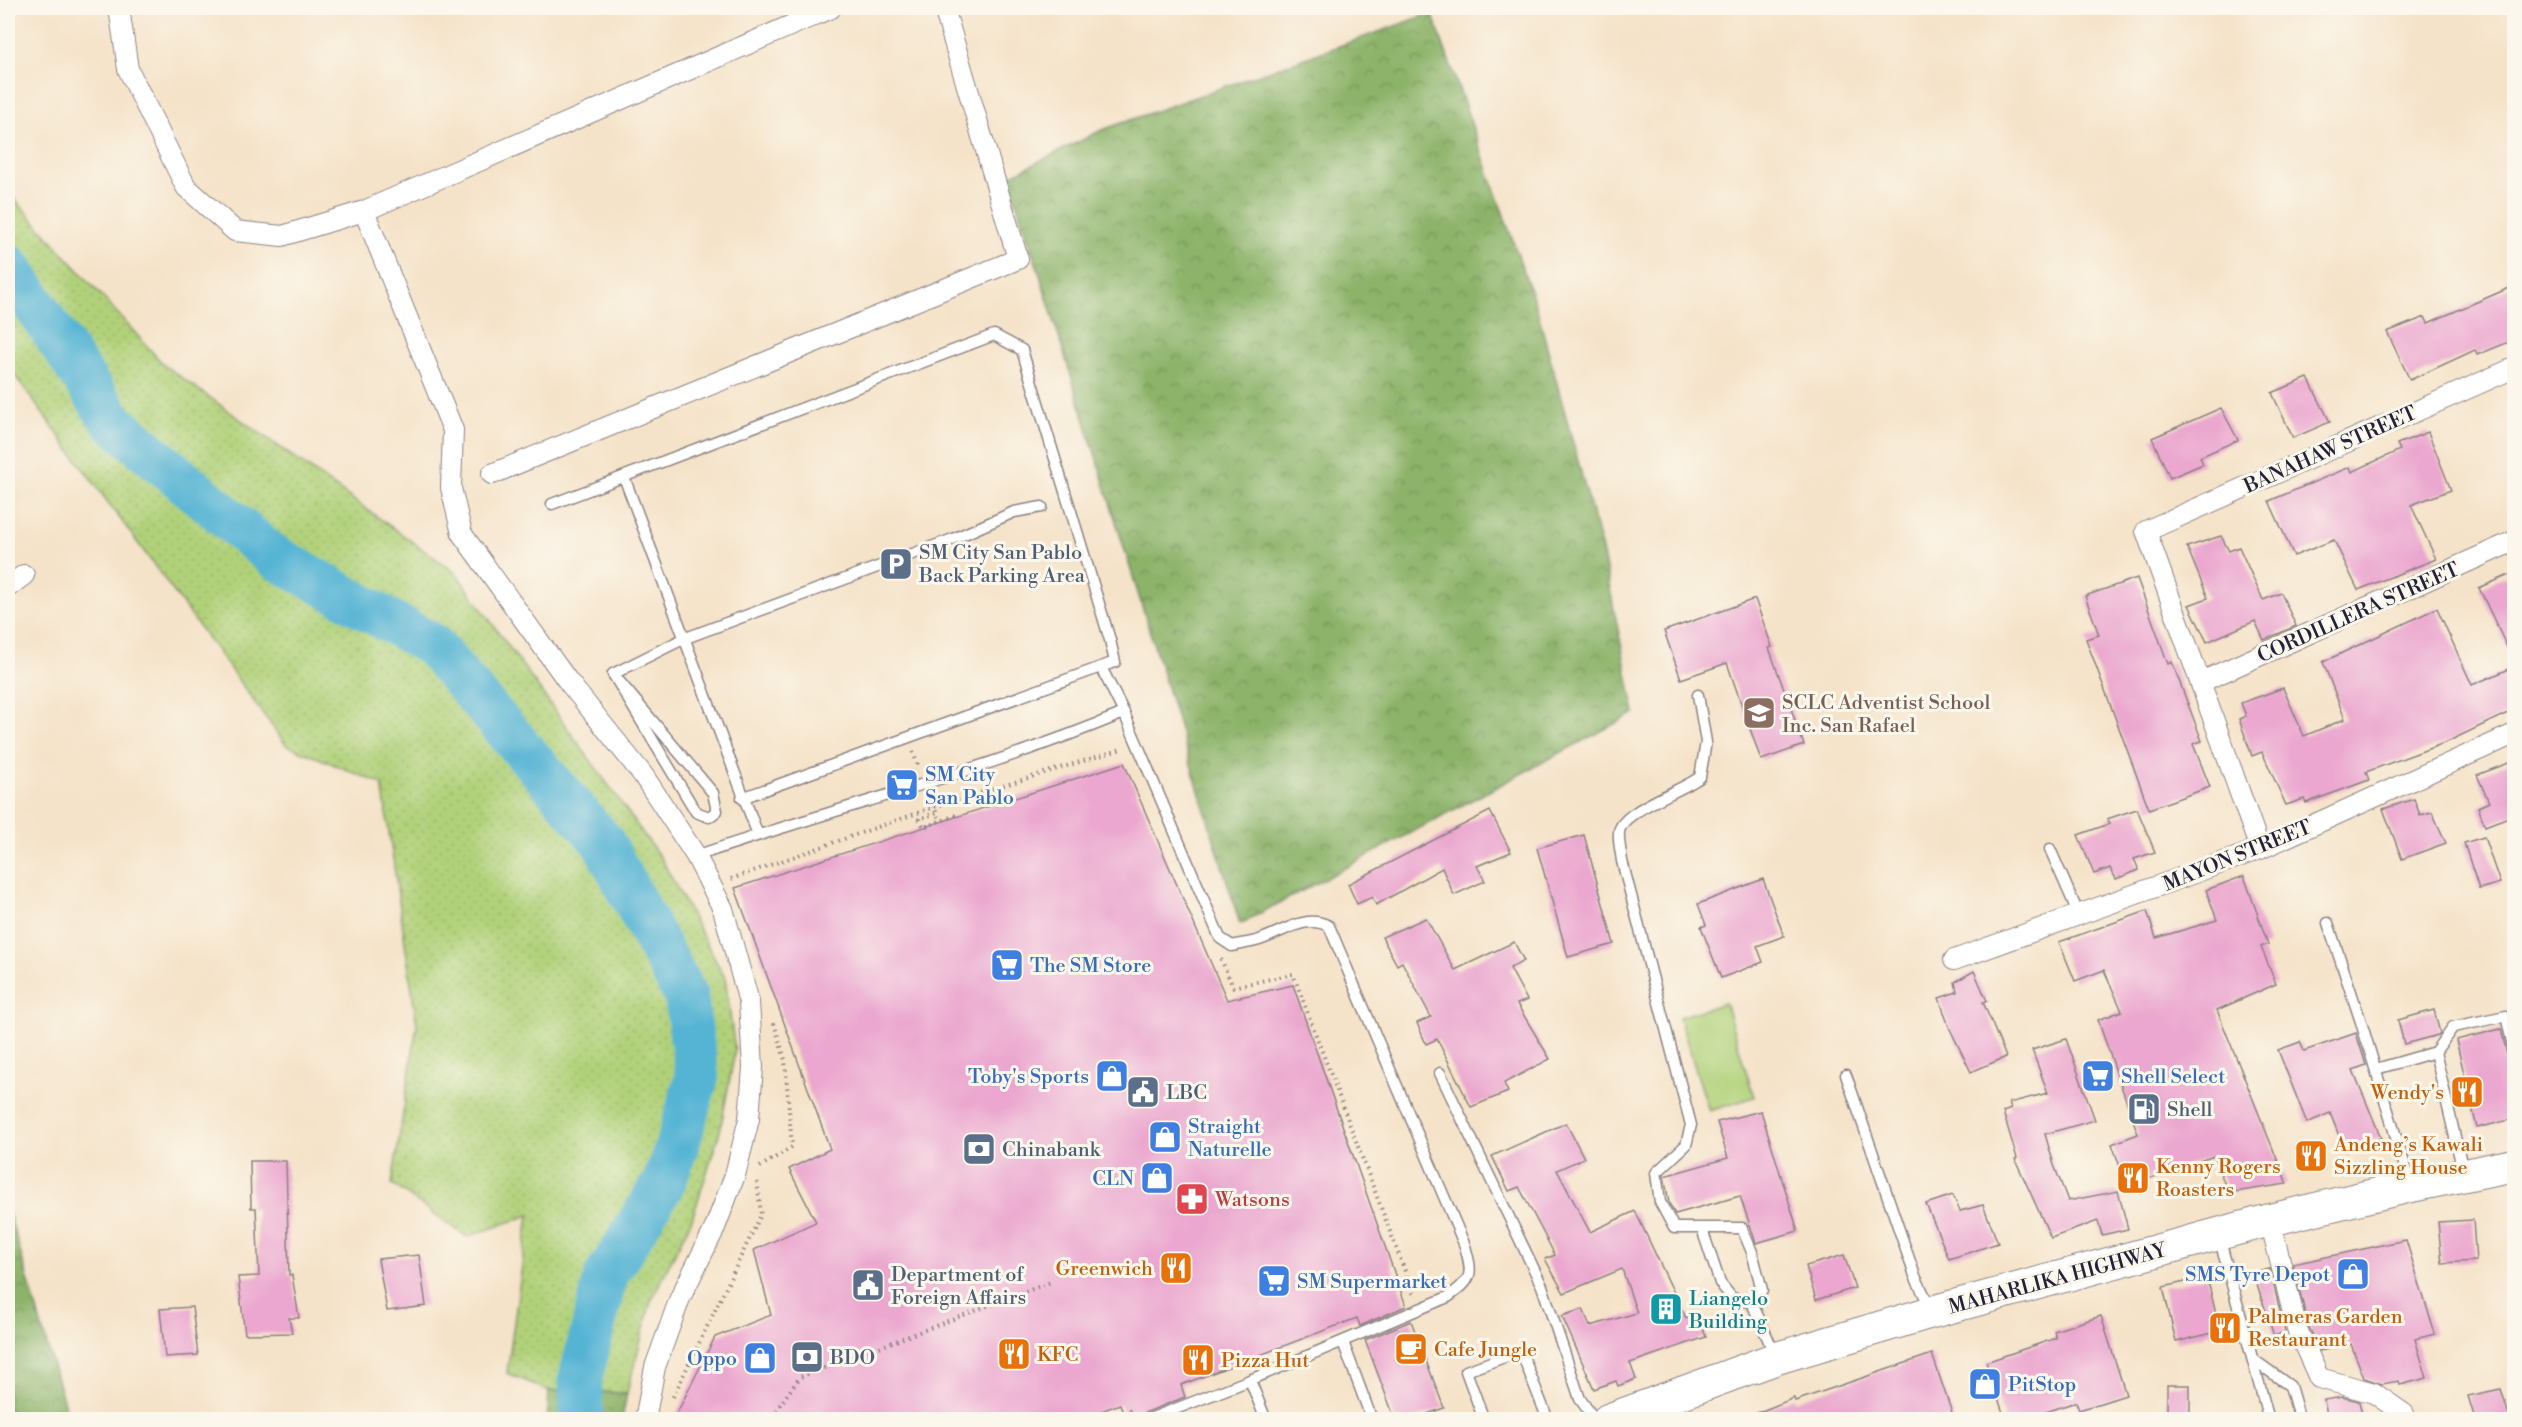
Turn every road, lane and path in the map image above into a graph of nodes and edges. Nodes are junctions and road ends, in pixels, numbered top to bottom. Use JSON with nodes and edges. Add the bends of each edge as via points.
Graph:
{"nodes":[{"id":1,"x":119,"y":8,"type":"edge"},
{"id":2,"x":831,"y":8,"type":"edge"},
{"id":3,"x":944,"y":8,"type":"edge"},
{"id":4,"x":364,"y":212,"type":"junction"},
{"id":5,"x":2514,"y":368,"type":"edge"},
{"id":6,"x":492,"y":474,"type":"dead end"},
{"id":7,"x":624,"y":477,"type":"junction"},
{"id":8,"x":552,"y":504,"type":"dead end"},
{"id":9,"x":1042,"y":507,"type":"dead end"},
{"id":10,"x":2514,"y":542,"type":"edge"},
{"id":11,"x":24,"y":575,"type":"dead end"},
{"id":12,"x":8,"y":587,"type":"edge"},
{"id":13,"x":682,"y":639,"type":"junction"},
{"id":14,"x":1101,"y":667,"type":"junction"},
{"id":15,"x":613,"y":674,"type":"junction"},
{"id":16,"x":2201,"y":682,"type":"junction"},
{"id":17,"x":1698,"y":695,"type":"dead end"},
{"id":18,"x":1124,"y":713,"type":"junction"},
{"id":19,"x":2514,"y":734,"type":"edge"},
{"id":20,"x":1126,"y":748,"type":"dead end"},
{"id":21,"x":742,"y":798,"type":"junction"},
{"id":22,"x":959,"y":814,"type":"dead end"},
{"id":23,"x":940,"y":821,"type":"junction"},
{"id":24,"x":758,"y":835,"type":"junction"},
{"id":25,"x":2050,"y":849,"type":"dead end"},
{"id":26,"x":2260,"y":849,"type":"junction"},
{"id":27,"x":696,"y":856,"type":"junction"},
{"id":28,"x":730,"y":890,"type":"dead end"},
{"id":29,"x":2079,"y":915,"type":"junction"},
{"id":30,"x":2328,"y":923,"type":"dead end"},
{"id":31,"x":1219,"y":954,"type":"dead end"},
{"id":32,"x":1954,"y":960,"type":"dead end"},
{"id":33,"x":771,"y":1017,"type":"dead end"},
{"id":34,"x":2514,"y":1050,"type":"edge"},
{"id":35,"x":2435,"y":1052,"type":"junction"},
{"id":36,"x":2376,"y":1069,"type":"junction"},
{"id":37,"x":1440,"y":1073,"type":"dead end"},
{"id":38,"x":1846,"y":1075,"type":"dead end"},
{"id":39,"x":2514,"y":1165,"type":"edge"},
{"id":40,"x":2464,"y":1175,"type":"junction"},
{"id":41,"x":2411,"y":1186,"type":"junction"},
{"id":42,"x":2271,"y":1220,"type":"junction"},
{"id":43,"x":1702,"y":1229,"type":"junction"},
{"id":44,"x":2218,"y":1234,"type":"junction"},
{"id":45,"x":1051,"y":1282,"type":"dead end"},
{"id":46,"x":1417,"y":1303,"type":"dead end"},
{"id":47,"x":1752,"y":1303,"type":"junction"},
{"id":48,"x":1932,"y":1312,"type":"junction"},
{"id":49,"x":1343,"y":1342,"type":"junction"},
{"id":50,"x":1776,"y":1358,"type":"junction"},
{"id":51,"x":2254,"y":1360,"type":"junction"},
{"id":52,"x":1250,"y":1380,"type":"junction"},
{"id":53,"x":671,"y":1401,"type":"dead end"},
{"id":54,"x":1141,"y":1406,"type":"dead end"},
{"id":55,"x":645,"y":1419,"type":"edge"},
{"id":56,"x":769,"y":1419,"type":"edge"},
{"id":57,"x":1107,"y":1419,"type":"edge"},
{"id":58,"x":1147,"y":1419,"type":"edge"},
{"id":59,"x":1266,"y":1419,"type":"edge"},
{"id":60,"x":1372,"y":1419,"type":"edge"},
{"id":61,"x":1484,"y":1419,"type":"edge"},
{"id":62,"x":1548,"y":1419,"type":"edge"},
{"id":63,"x":1595,"y":1419,"type":"edge"},
{"id":64,"x":1608,"y":1419,"type":"edge"},
{"id":65,"x":2269,"y":1419,"type":"edge"},
{"id":66,"x":2300,"y":1419,"type":"edge"},
{"id":67,"x":2406,"y":1419,"type":"edge"}],
"edges":[{"from":1,"to":4,"type":"street","via":[[128,69],[186,187],[235,231],[282,236]]},
{"from":2,"to":4,"type":"street"},
{"from":3,"to":6,"type":"street","via":[[1017,259]]},
{"from":4,"to":27,"type":"street","via":[[453,430],[451,488],[462,534],[567,680],[643,775]]},
{"from":5,"to":16,"type":"street","name":"BANAHAW STREET","via":[[2146,531]]},
{"from":7,"to":8,"type":"lane"},
{"from":7,"to":13,"type":"lane"},
{"from":7,"to":14,"type":"lane","via":[[994,335],[1022,350],[1110,640],[1115,662]]},
{"from":9,"to":13,"type":"lane","via":[[1014,512],[953,539]]},
{"from":10,"to":16,"type":"street","name":"CORDILLERA STREET"},
{"from":11,"to":12,"type":"street"},
{"from":13,"to":15,"type":"lane"},
{"from":13,"to":21,"type":"lane"},
{"from":14,"to":18,"type":"lane"},
{"from":14,"to":21,"type":"lane"},
{"from":15,"to":15,"type":"lane","via":[[714,793],[717,811],[709,817],[696,812]]},
{"from":16,"to":26,"type":"street"},
{"from":17,"to":43,"type":"lane","via":[[1706,742],[1700,777],[1628,816],[1619,830],[1622,861],[1692,1125],[1686,1145],[1656,1173],[1660,1202],[1674,1228]]},
{"from":18,"to":24,"type":"lane","via":[[925,784]]},
{"from":18,"to":49,"type":"lane","via":[[1220,938],[1232,945],[1257,941],[1300,923],[1318,920],[1329,926],[1465,1246],[1471,1270],[1466,1284],[1448,1297]]},
{"from":19,"to":26,"type":"street","name":"MAYON STREET"},
{"from":20,"to":28,"type":"path","via":[[934,807],[727,880]]},
{"from":21,"to":24,"type":"lane"},
{"from":22,"to":23,"type":"path"},
{"from":23,"to":23,"type":"path","via":[[924,827],[919,819],[936,813]]},
{"from":24,"to":27,"type":"lane"},
{"from":25,"to":29,"type":"lane"},
{"from":26,"to":29,"type":"street","name":"MAYON STREET"},
{"from":27,"to":55,"type":"street","via":[[723,909],[749,1002],[753,1067],[749,1119],[735,1175],[714,1230],[680,1298],[656,1367]]},
{"from":29,"to":32,"type":"street","name":"MAYON STREET"},
{"from":30,"to":36,"type":"lane"},
{"from":31,"to":46,"type":"path","via":[[1233,987],[1293,974]]},
{"from":33,"to":53,"type":"path","via":[[785,1059],[792,1147],[756,1169],[761,1215]]},
{"from":34,"to":35,"type":"lane","via":[[2506,1016],[2453,1027]]},
{"from":35,"to":36,"type":"lane"},
{"from":35,"to":40,"type":"lane"},
{"from":36,"to":41,"type":"lane"},
{"from":37,"to":63,"type":"lane","via":[[1542,1286],[1580,1399]]},
{"from":38,"to":48,"type":"lane","via":[[1915,1276]]},
{"from":39,"to":40,"type":"main road","name":"MAHARLIKA HIGHWAY"},
{"from":40,"to":41,"type":"main road","name":"MAHARLIKA HIGHWAY"},
{"from":41,"to":42,"type":"main road","name":"MAHARLIKA HIGHWAY"},
{"from":42,"to":44,"type":"main road","name":"MAHARLIKA HIGHWAY"},
{"from":42,"to":67,"type":"street","via":[[2297,1329],[2319,1378],[2374,1393]]},
{"from":43,"to":47,"type":"lane","via":[[1720,1283],[1732,1298]]},
{"from":43,"to":47,"type":"lane","via":[[1742,1228],[1762,1290]]},
{"from":44,"to":48,"type":"main road","name":"MAHARLIKA HIGHWAY"},
{"from":44,"to":51,"type":"lane"},
{"from":45,"to":56,"type":"path","via":[[800,1377]]},
{"from":47,"to":50,"type":"lane"},
{"from":48,"to":50,"type":"main road","name":"MAHARLIKA HIGHWAY"},
{"from":49,"to":52,"type":"lane"},
{"from":49,"to":60,"type":"lane"},
{"from":50,"to":64,"type":"main road","name":"MAHARLIKA HIGHWAY"},
{"from":51,"to":65,"type":"lane"},
{"from":51,"to":66,"type":"lane","via":[[2290,1386]]},
{"from":52,"to":58,"type":"lane"},
{"from":52,"to":59,"type":"lane"},
{"from":54,"to":57,"type":"path"},
{"from":61,"to":62,"type":"lane","via":[[1466,1371],[1521,1351]]}]}
